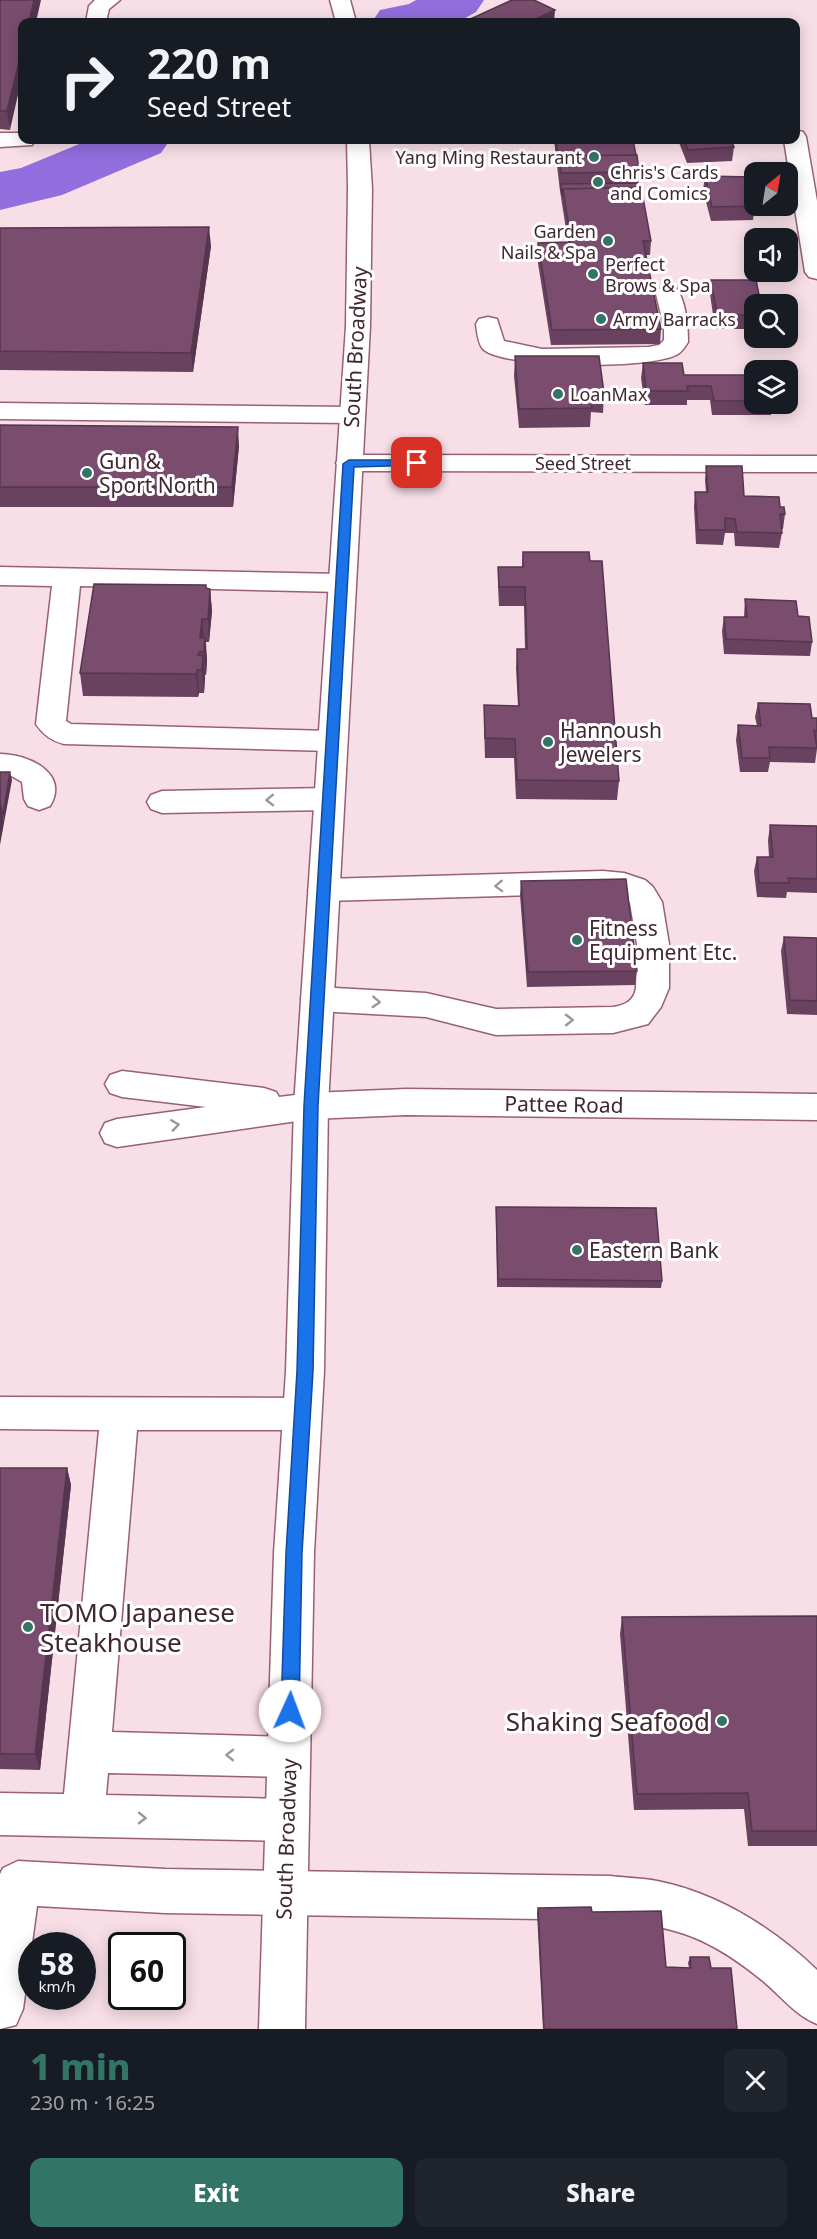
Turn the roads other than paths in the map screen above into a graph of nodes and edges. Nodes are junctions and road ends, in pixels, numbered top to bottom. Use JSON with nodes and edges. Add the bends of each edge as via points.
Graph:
{"nodes":[{"id":1,"x":110,"y":0,"type":"edge"},
{"id":2,"x":97,"y":18,"type":"edge"},
{"id":3,"x":0,"y":140,"type":"edge"},
{"id":4,"x":18,"y":140,"type":"edge"},
{"id":5,"x":358,"y":144,"type":"edge"},
{"id":6,"x":796,"y":144,"type":"edge"},
{"id":7,"x":817,"y":272,"type":"edge"},
{"id":8,"x":668,"y":294,"type":"dead end"},
{"id":9,"x":488,"y":324,"type":"dead end"},
{"id":10,"x":0,"y":411,"type":"edge"},
{"id":11,"x":352,"y":415,"type":"junction"},
{"id":12,"x":349,"y":464,"type":"junction"},
{"id":13,"x":817,"y":464,"type":"edge"},
{"id":14,"x":0,"y":576,"type":"edge"},
{"id":15,"x":67,"y":577,"type":"junction"},
{"id":16,"x":341,"y":583,"type":"junction"},
{"id":17,"x":331,"y":741,"type":"junction"},
{"id":18,"x":0,"y":764,"type":"edge"},
{"id":19,"x":39,"y":799,"type":"dead end"},
{"id":20,"x":329,"y":799,"type":"junction"},
{"id":21,"x":162,"y":802,"type":"dead end"},
{"id":22,"x":324,"y":890,"type":"junction"},
{"id":23,"x":317,"y":999,"type":"junction"},
{"id":24,"x":122,"y":1084,"type":"dead end"},
{"id":25,"x":311,"y":1106,"type":"junction"},
{"id":26,"x":817,"y":1107,"type":"edge"},
{"id":27,"x":117,"y":1132,"type":"dead end"},
{"id":28,"x":0,"y":1413,"type":"edge"},
{"id":29,"x":120,"y":1413,"type":"junction"},
{"id":30,"x":302,"y":1414,"type":"junction"},
{"id":31,"x":89,"y":1752,"type":"junction"},
{"id":32,"x":289,"y":1757,"type":"junction"},
{"id":33,"x":0,"y":1814,"type":"edge"},
{"id":34,"x":83,"y":1816,"type":"junction"},
{"id":35,"x":287,"y":1820,"type":"junction"},
{"id":36,"x":9,"y":1883,"type":"edge"},
{"id":37,"x":285,"y":1894,"type":"junction"},
{"id":38,"x":817,"y":2002,"type":"edge"},
{"id":39,"x":0,"y":2010,"type":"edge"},
{"id":40,"x":282,"y":2029,"type":"edge"}],
"edges":[{"from":1,"to":2,"type":"main road","via":[[99,6]]},
{"from":3,"to":4,"type":"main road"},
{"from":5,"to":11,"type":"main road","name":"South Broadway","via":[[358,326]]},
{"from":6,"to":7,"type":"main road"},
{"from":8,"to":9,"type":"main road","via":[[676,342],[668,350],[648,355],[521,354],[493,345]]},
{"from":10,"to":11,"type":"main road"},
{"from":11,"to":12,"type":"main road","name":"South Broadway"},
{"from":12,"to":13,"type":"main road","name":"Seed Street"},
{"from":12,"to":16,"type":"main road","name":"South Broadway"},
{"from":14,"to":15,"type":"main road"},
{"from":15,"to":16,"type":"main road"},
{"from":15,"to":17,"type":"main road","via":[[51,724],[64,734]]},
{"from":16,"to":17,"type":"main road","name":"South Broadway"},
{"from":17,"to":20,"type":"main road","name":"South Broadway"},
{"from":18,"to":19,"type":"main road","via":[[13,764],[37,777]]},
{"from":20,"to":21,"type":"main road","one_way":true},
{"from":20,"to":22,"type":"main road","name":"South Broadway"},
{"from":22,"to":23,"type":"main road","name":"South Broadway"},
{"from":23,"to":22,"type":"main road","one_way":true,"via":[[426,1005],[496,1022],[613,1020],[636,1015],[650,998],[653,981],[650,915],[644,896],[630,885],[603,882]]},
{"from":23,"to":25,"type":"main road","name":"South Broadway"},
{"from":24,"to":25,"type":"main road"},
{"from":25,"to":26,"type":"main road","name":"Pattee Road","via":[[406,1102]]},
{"from":27,"to":25,"type":"main road","one_way":true},
{"from":25,"to":30,"type":"main road","name":"South Broadway"},
{"from":28,"to":29,"type":"main road"},
{"from":29,"to":30,"type":"main road"},
{"from":29,"to":31,"type":"main road"},
{"from":30,"to":32,"type":"main road","name":"South Broadway"},
{"from":32,"to":31,"type":"main road","one_way":true},
{"from":31,"to":34,"type":"main road"},
{"from":32,"to":35,"type":"main road","name":"South Broadway"},
{"from":33,"to":34,"type":"main road"},
{"from":34,"to":35,"type":"main road","one_way":true},
{"from":35,"to":37,"type":"main road","name":"South Broadway"},
{"from":36,"to":37,"type":"main road"},
{"from":36,"to":39,"type":"main road"},
{"from":37,"to":38,"type":"main road","via":[[611,1898],[660,1904],[710,1919],[748,1941],[789,1972]]},
{"from":37,"to":40,"type":"main road","name":"South Broadway"}]}
